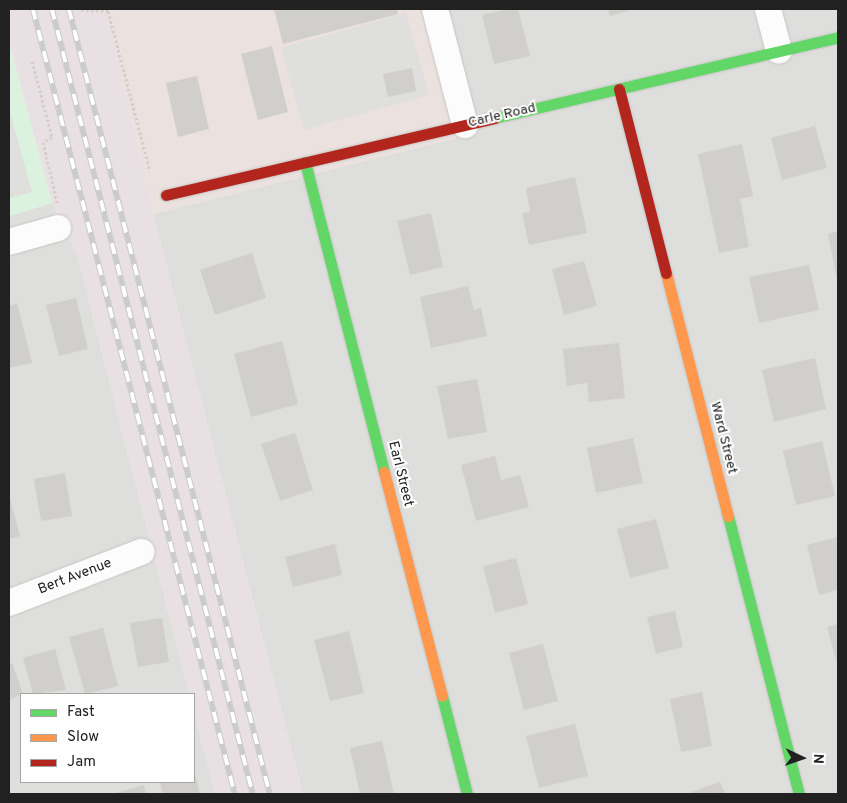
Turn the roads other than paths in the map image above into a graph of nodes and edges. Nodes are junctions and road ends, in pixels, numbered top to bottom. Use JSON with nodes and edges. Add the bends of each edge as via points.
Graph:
{"nodes":[{"id":1,"x":435,"y":9,"type":"edge"},
{"id":2,"x":768,"y":9,"type":"edge"},
{"id":3,"x":838,"y":37,"type":"edge"},
{"id":4,"x":779,"y":51,"type":"junction"},
{"id":5,"x":619,"y":89,"type":"junction"},
{"id":6,"x":465,"y":124,"type":"junction"},
{"id":7,"x":305,"y":162,"type":"junction"},
{"id":8,"x":166,"y":195,"type":"road end"},
{"id":9,"x":58,"y":228,"type":"road end"},
{"id":10,"x":9,"y":242,"type":"edge"},
{"id":11,"x":141,"y":552,"type":"dead end"},
{"id":12,"x":9,"y":603,"type":"edge"},
{"id":13,"x":467,"y":794,"type":"edge"},
{"id":14,"x":799,"y":794,"type":"edge"}],
"edges":[{"from":1,"to":6,"type":"street"},
{"from":2,"to":4,"type":"street"},
{"from":3,"to":4,"type":"street","name":"Carle Road"},
{"from":4,"to":5,"type":"street","name":"Carle Road"},
{"from":5,"to":6,"type":"street","name":"Carle Road"},
{"from":5,"to":14,"type":"street","name":"Ward Street"},
{"from":6,"to":7,"type":"street","name":"Carle Road"},
{"from":7,"to":8,"type":"street","name":"Carle Road"},
{"from":7,"to":13,"type":"street","name":"Earl Street"},
{"from":9,"to":10,"type":"street"},
{"from":11,"to":12,"type":"street","name":"Bert Avenue"}]}
